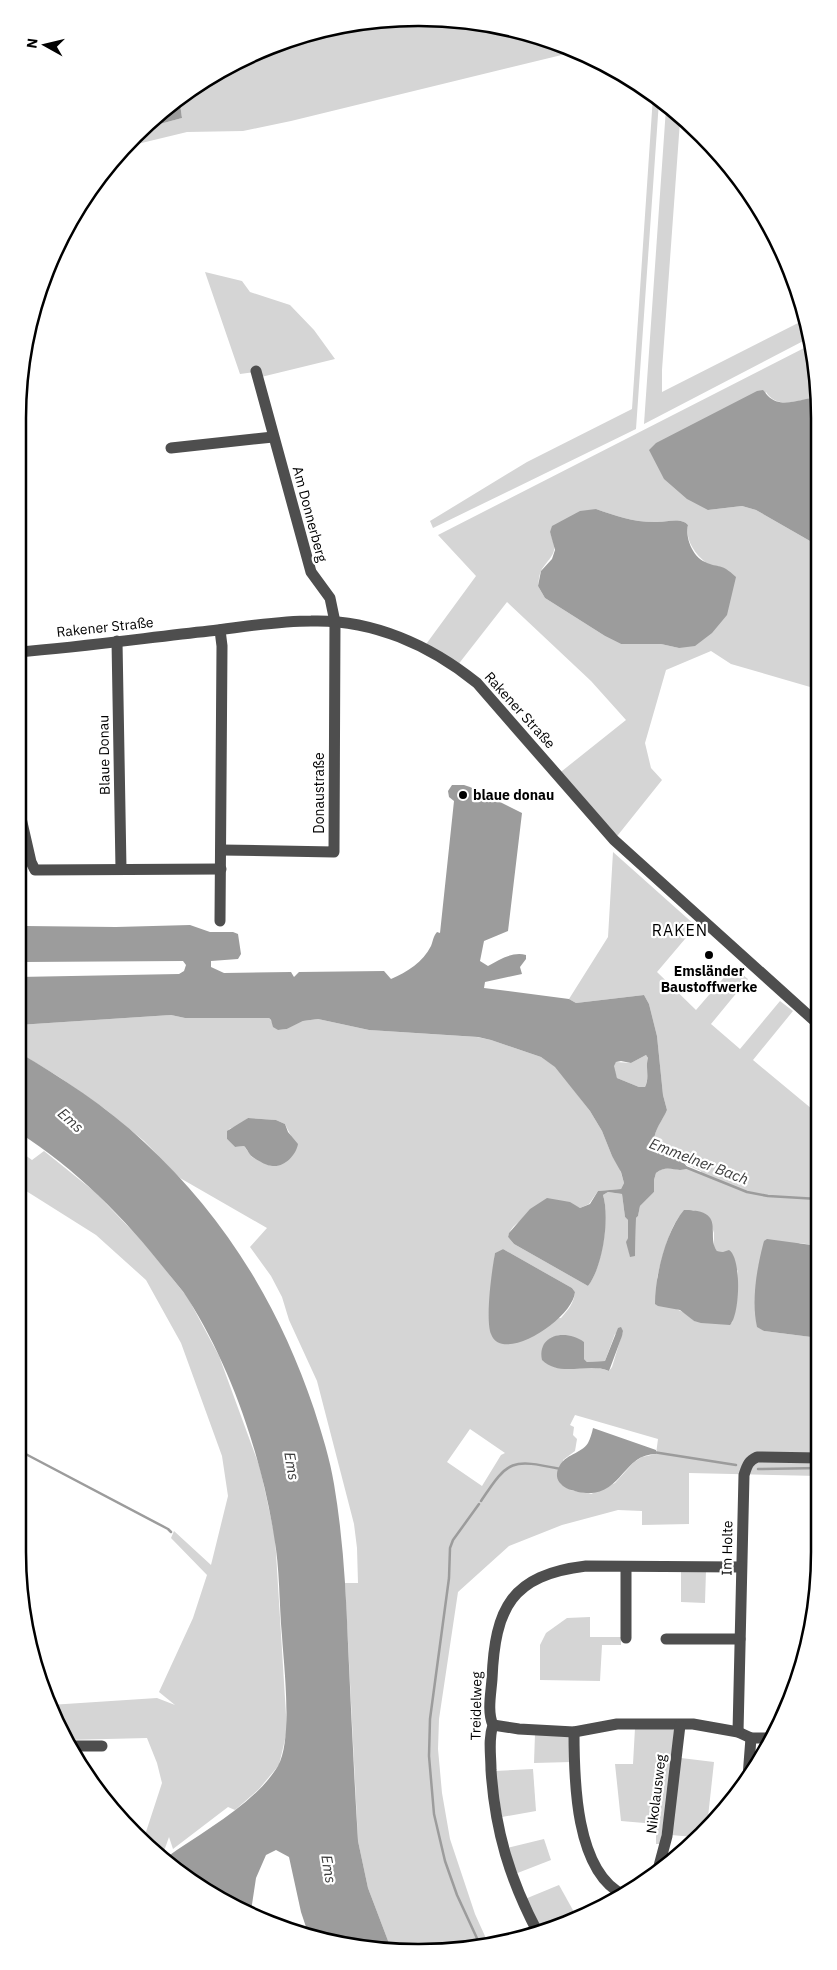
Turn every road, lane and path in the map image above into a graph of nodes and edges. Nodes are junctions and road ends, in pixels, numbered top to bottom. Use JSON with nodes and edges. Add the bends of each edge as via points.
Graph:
{"nodes":[{"id":1,"x":256,"y":372,"type":"dead end"},
{"id":2,"x":273,"y":437,"type":"junction"},
{"id":3,"x":171,"y":448,"type":"dead end"},
{"id":4,"x":335,"y":622,"type":"junction"},
{"id":5,"x":220,"y":630,"type":"junction"},
{"id":6,"x":117,"y":641,"type":"junction"},
{"id":7,"x":26,"y":651,"type":"edge"},
{"id":8,"x":26,"y":838,"type":"edge"},
{"id":9,"x":221,"y":850,"type":"junction"},
{"id":10,"x":121,"y":868,"type":"junction"},
{"id":11,"x":220,"y":869,"type":"junction"},
{"id":12,"x":220,"y":921,"type":"dead end"},
{"id":13,"x":811,"y":1018,"type":"edge"},
{"id":14,"x":811,"y":1458,"type":"edge"},
{"id":15,"x":626,"y":1567,"type":"junction"},
{"id":16,"x":741,"y":1567,"type":"junction"},
{"id":17,"x":626,"y":1638,"type":"dead end"},
{"id":18,"x":666,"y":1639,"type":"dead end"},
{"id":19,"x":740,"y":1639,"type":"junction"},
{"id":20,"x":493,"y":1725,"type":"junction"},
{"id":21,"x":680,"y":1725,"type":"junction"},
{"id":22,"x":574,"y":1732,"type":"junction"},
{"id":23,"x":738,"y":1732,"type":"junction"},
{"id":24,"x":752,"y":1738,"type":"junction"},
{"id":25,"x":763,"y":1738,"type":"edge"},
{"id":26,"x":78,"y":1746,"type":"edge"},
{"id":27,"x":102,"y":1746,"type":"dead end"},
{"id":28,"x":750,"y":1762,"type":"edge"},
{"id":29,"x":661,"y":1860,"type":"edge"},
{"id":30,"x":616,"y":1890,"type":"edge"},
{"id":31,"x":534,"y":1926,"type":"edge"}],
"edges":[{"from":1,"to":2,"type":"street","name":"Am Donnerberg"},
{"from":2,"to":3,"type":"street"},
{"from":2,"to":4,"type":"street","name":"Am Donnerberg","via":[[310,572],[330,598]]},
{"from":4,"to":5,"type":"street","name":"Rakener Straße","via":[[292,622]]},
{"from":4,"to":9,"type":"street","name":"Donaustraße","via":[[334,852]]},
{"from":4,"to":13,"type":"street","name":"Rakener Straße","via":[[363,626],[412,642],[439,655],[477,683],[614,840]]},
{"from":5,"to":6,"type":"street","name":"Rakener Straße"},
{"from":5,"to":9,"type":"street"},
{"from":6,"to":7,"type":"street","name":"Rakener Straße"},
{"from":6,"to":10,"type":"street","name":"Blaue Donau"},
{"from":8,"to":10,"type":"street","via":[[35,870]]},
{"from":9,"to":11,"type":"street"},
{"from":10,"to":11,"type":"street"},
{"from":11,"to":12,"type":"street"},
{"from":14,"to":16,"type":"street","name":"Im Holte","via":[[757,1457],[747,1465]]},
{"from":15,"to":16,"type":"street","name":"Treidelweg"},
{"from":15,"to":17,"type":"street"},
{"from":15,"to":20,"type":"street","name":"Treidelweg","via":[[586,1566],[553,1573],[528,1584],[510,1601],[496,1632]]},
{"from":16,"to":19,"type":"street","name":"Im Holte"},
{"from":18,"to":19,"type":"street"},
{"from":19,"to":23,"type":"street","name":"Im Holte"},
{"from":20,"to":22,"type":"street"},
{"from":20,"to":31,"type":"street","name":"Treidelweg","via":[[490,1733],[492,1782],[502,1848],[520,1899]]},
{"from":21,"to":22,"type":"street","via":[[617,1724]]},
{"from":21,"to":23,"type":"street","via":[[693,1724]]},
{"from":21,"to":29,"type":"street","name":"Nikolausweg","via":[[667,1836]]},
{"from":22,"to":30,"type":"street","via":[[578,1813],[600,1874]]},
{"from":23,"to":24,"type":"street"},
{"from":24,"to":25,"type":"street"},
{"from":24,"to":28,"type":"street"},
{"from":26,"to":27,"type":"street"}]}
